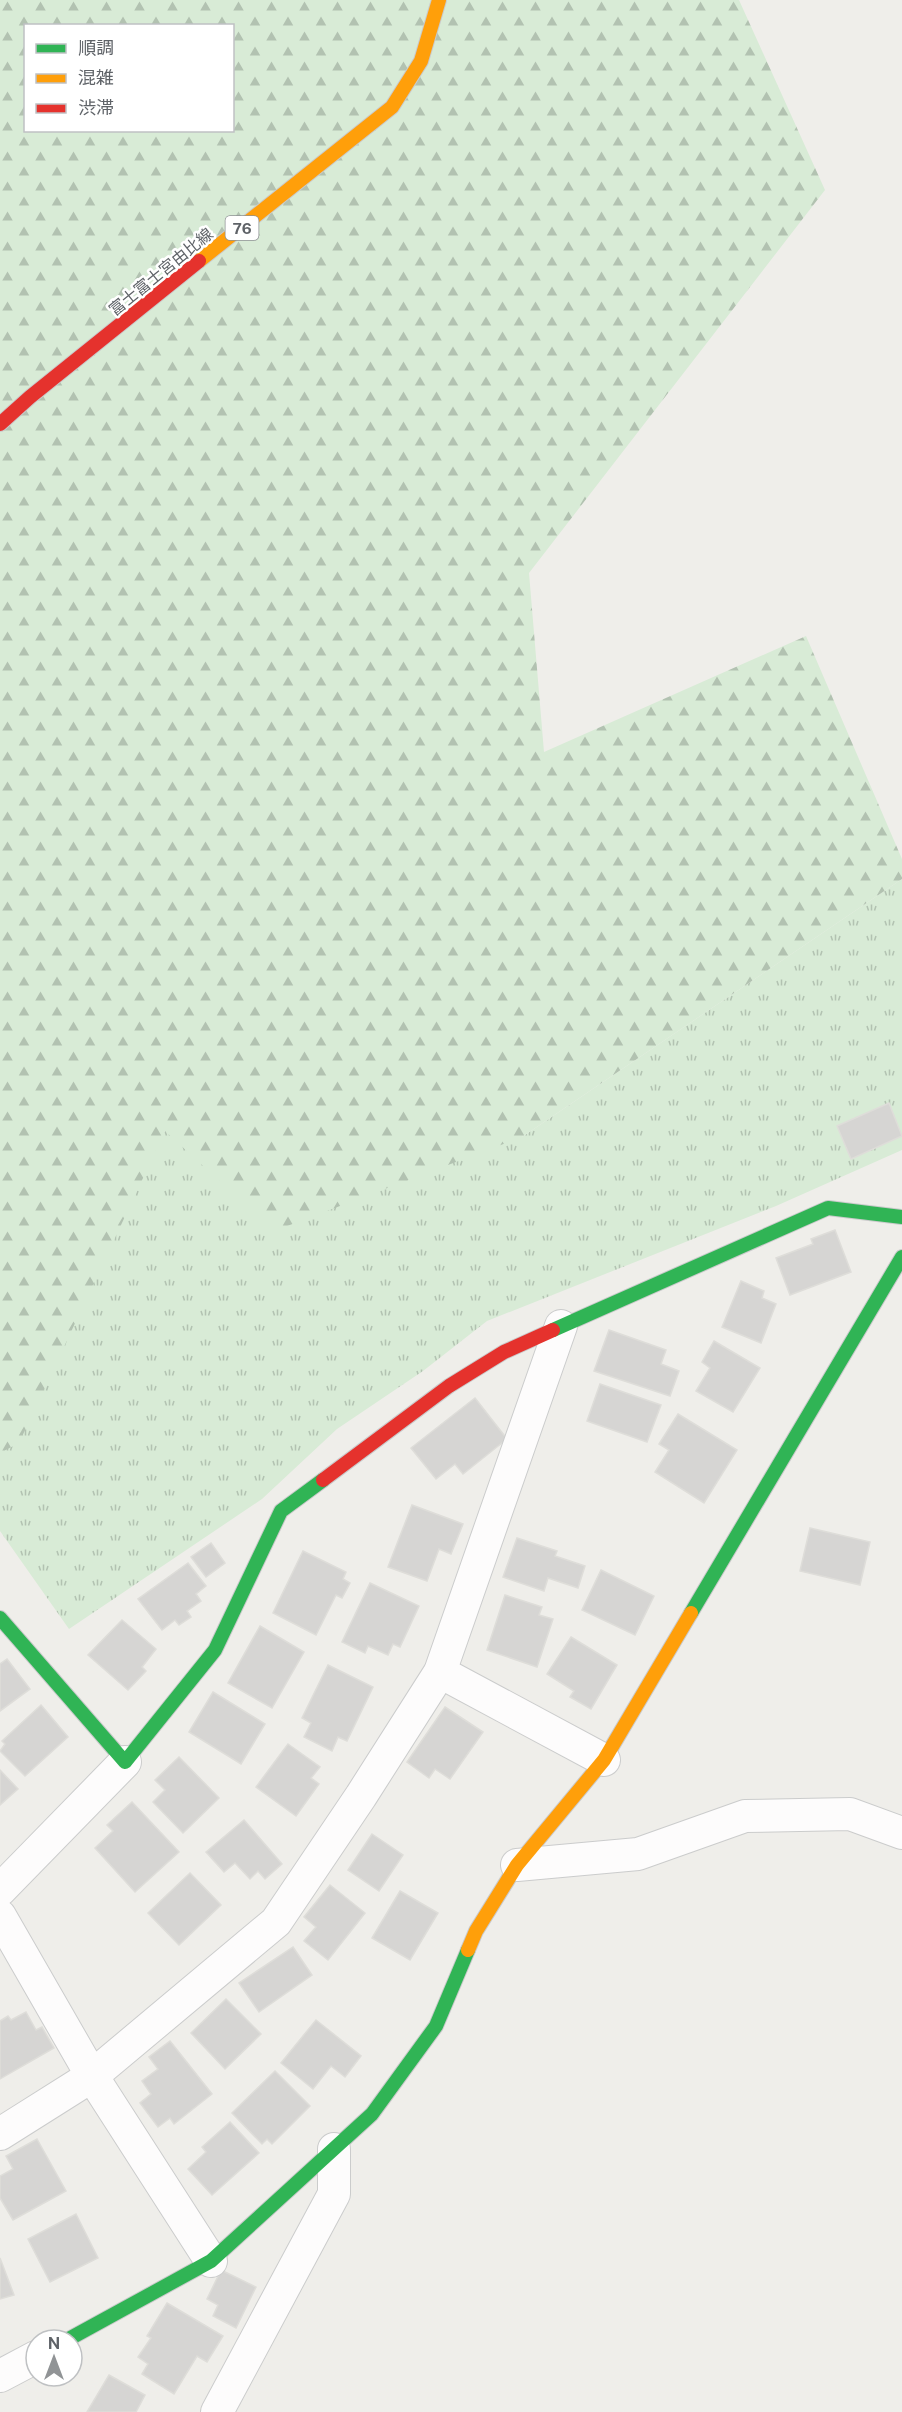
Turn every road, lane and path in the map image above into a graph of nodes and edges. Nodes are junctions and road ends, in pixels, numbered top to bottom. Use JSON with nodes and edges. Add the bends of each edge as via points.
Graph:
{"nodes":[{"id":1,"x":439,"y":0,"type":"edge"},
{"id":2,"x":0,"y":424,"type":"edge"},
{"id":3,"x":902,"y":1216,"type":"edge"},
{"id":4,"x":902,"y":1257,"type":"edge"},
{"id":5,"x":561,"y":1326,"type":"junction"},
{"id":6,"x":0,"y":1618,"type":"edge"},
{"id":7,"x":440,"y":1672,"type":"junction"},
{"id":8,"x":604,"y":1760,"type":"junction"},
{"id":9,"x":125,"y":1762,"type":"junction"},
{"id":10,"x":902,"y":1833,"type":"edge"},
{"id":11,"x":517,"y":1865,"type":"junction"},
{"id":12,"x":0,"y":1890,"type":"edge"},
{"id":13,"x":0,"y":1916,"type":"edge"},
{"id":14,"x":92,"y":2076,"type":"junction"},
{"id":15,"x":0,"y":2134,"type":"edge"},
{"id":16,"x":334,"y":2149,"type":"junction"},
{"id":17,"x":211,"y":2261,"type":"junction"},
{"id":18,"x":84,"y":2331,"type":"edge"},
{"id":19,"x":24,"y":2363,"type":"edge"},
{"id":20,"x":0,"y":2376,"type":"edge"},
{"id":21,"x":217,"y":2412,"type":"edge"}],
"edges":[{"from":1,"to":2,"type":"street","name":"富士富士宮由比線","number":"76","via":[[421,61],[392,107]]},
{"from":3,"to":5,"type":"street","via":[[828,1208]]},
{"from":4,"to":8,"type":"street"},
{"from":5,"to":7,"type":"street"},
{"from":5,"to":9,"type":"street","via":[[504,1352],[449,1386],[281,1511],[215,1650]]},
{"from":6,"to":9,"type":"street"},
{"from":7,"to":8,"type":"street"},
{"from":7,"to":14,"type":"street","via":[[276,1922]]},
{"from":8,"to":11,"type":"street"},
{"from":9,"to":12,"type":"street"},
{"from":10,"to":11,"type":"street","via":[[850,1814],[745,1816],[638,1854]]},
{"from":11,"to":16,"type":"street","via":[[476,1930],[436,2026],[372,2114]]},
{"from":13,"to":14,"type":"street"},
{"from":14,"to":15,"type":"street"},
{"from":14,"to":17,"type":"street"},
{"from":16,"to":17,"type":"street"},
{"from":16,"to":21,"type":"street","via":[[334,2194]]},
{"from":17,"to":18,"type":"street"},
{"from":19,"to":20,"type":"street"}]}
